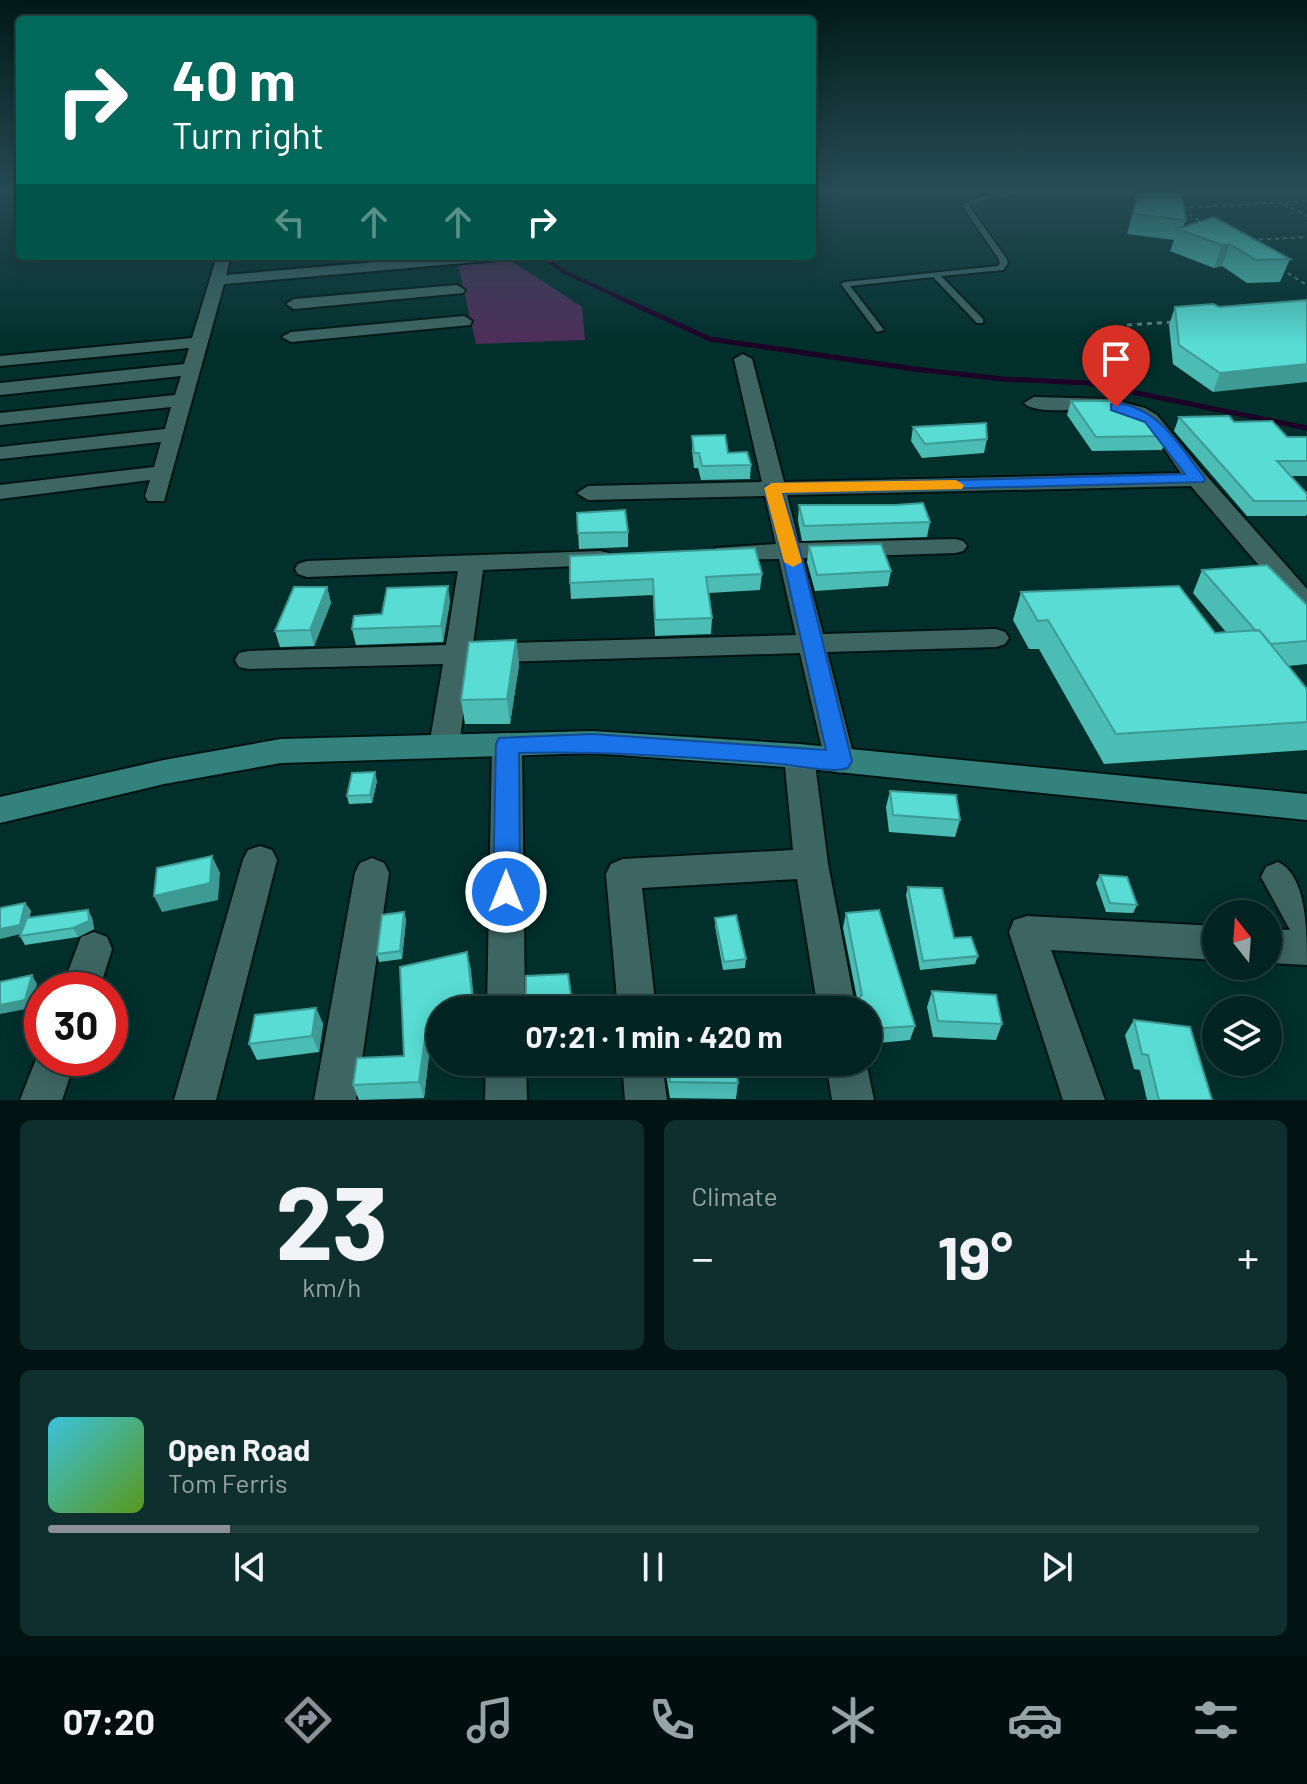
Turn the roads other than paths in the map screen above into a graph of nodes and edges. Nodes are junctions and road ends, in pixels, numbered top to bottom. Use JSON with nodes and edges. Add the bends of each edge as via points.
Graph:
{"nodes":[{"id":1,"x":991,"y":242,"type":"edge"},
{"id":2,"x":223,"y":260,"type":"edge"},
{"id":3,"x":299,"y":260,"type":"edge"},
{"id":4,"x":411,"y":260,"type":"edge"},
{"id":5,"x":366,"y":262,"type":"edge"},
{"id":6,"x":297,"y":274,"type":"junction"},
{"id":7,"x":936,"y":276,"type":"junction"},
{"id":8,"x":217,"y":280,"type":"junction"},
{"id":9,"x":457,"y":290,"type":"dead end"},
{"id":10,"x":294,"y":304,"type":"junction"},
{"id":11,"x":980,"y":321,"type":"dead end"},
{"id":12,"x":880,"y":330,"type":"dead end"},
{"id":13,"x":200,"y":342,"type":"junction"},
{"id":14,"x":453,"y":344,"type":"dead end"},
{"id":15,"x":743,"y":359,"type":"dead end"},
{"id":16,"x":0,"y":361,"type":"edge"},
{"id":17,"x":192,"y":369,"type":"junction"},
{"id":18,"x":0,"y":389,"type":"edge"},
{"id":19,"x":183,"y":400,"type":"junction"},
{"id":20,"x":1034,"y":403,"type":"dead end"},
{"id":21,"x":0,"y":419,"type":"edge"},
{"id":22,"x":174,"y":434,"type":"junction"},
{"id":23,"x":0,"y":453,"type":"edge"},
{"id":24,"x":163,"y":472,"type":"junction"},
{"id":25,"x":1197,"y":479,"type":"junction"},
{"id":26,"x":772,"y":488,"type":"junction"},
{"id":27,"x":0,"y":492,"type":"edge"},
{"id":28,"x":588,"y":493,"type":"dead end"},
{"id":29,"x":156,"y":496,"type":"dead end"},
{"id":30,"x":955,"y":546,"type":"dead end"},
{"id":31,"x":790,"y":550,"type":"junction"},
{"id":32,"x":695,"y":554,"type":"edge"},
{"id":33,"x":631,"y":556,"type":"edge"},
{"id":34,"x":472,"y":562,"type":"junction"},
{"id":35,"x":307,"y":569,"type":"dead end"},
{"id":36,"x":1307,"y":605,"type":"edge"},
{"id":37,"x":996,"y":638,"type":"dead end"},
{"id":38,"x":811,"y":642,"type":"junction"},
{"id":39,"x":459,"y":653,"type":"junction"},
{"id":40,"x":249,"y":660,"type":"dead end"},
{"id":41,"x":507,"y":744,"type":"junction"},
{"id":42,"x":444,"y":746,"type":"junction"},
{"id":43,"x":799,"y":756,"type":"junction"},
{"id":44,"x":840,"y":761,"type":"junction"},
{"id":45,"x":1307,"y":807,"type":"edge"},
{"id":46,"x":2,"y":813,"type":"edge"},
{"id":47,"x":260,"y":860,"type":"dead end"},
{"id":48,"x":811,"y":864,"type":"junction"},
{"id":49,"x":372,"y":873,"type":"dead end"},
{"id":50,"x":1278,"y":877,"type":"dead end"},
{"id":51,"x":1307,"y":927,"type":"edge"},
{"id":52,"x":1202,"y":942,"type":"edge"},
{"id":53,"x":1282,"y":947,"type":"edge"},
{"id":54,"x":1307,"y":948,"type":"edge"},
{"id":55,"x":94,"y":949,"type":"dead end"},
{"id":56,"x":86,"y":972,"type":"edge"},
{"id":57,"x":506,"y":996,"type":"edge"},
{"id":58,"x":636,"y":996,"type":"edge"},
{"id":59,"x":835,"y":996,"type":"edge"},
{"id":60,"x":50,"y":1076,"type":"edge"},
{"id":61,"x":506,"y":1076,"type":"edge"},
{"id":62,"x":643,"y":1076,"type":"edge"},
{"id":63,"x":849,"y":1076,"type":"edge"},
{"id":64,"x":41,"y":1100,"type":"edge"},
{"id":65,"x":195,"y":1100,"type":"edge"},
{"id":66,"x":335,"y":1100,"type":"edge"},
{"id":67,"x":506,"y":1100,"type":"edge"},
{"id":68,"x":646,"y":1100,"type":"edge"},
{"id":69,"x":853,"y":1100,"type":"edge"},
{"id":70,"x":1084,"y":1100,"type":"edge"}],
"edges":[{"from":1,"to":7,"type":"lane","via":[[1004,263],[1000,268]]},
{"from":2,"to":8,"type":"street"},
{"from":3,"to":6,"type":"street"},
{"from":4,"to":5,"type":"street"},
{"from":5,"to":6,"type":"street"},
{"from":6,"to":8,"type":"street"},
{"from":6,"to":10,"type":"street"},
{"from":7,"to":11,"type":"lane"},
{"from":7,"to":12,"type":"lane","via":[[845,284]]},
{"from":8,"to":13,"type":"street"},
{"from":9,"to":10,"type":"street"},
{"from":10,"to":14,"type":"street","via":[[290,343],[457,322]]},
{"from":13,"to":16,"type":"street"},
{"from":13,"to":17,"type":"street"},
{"from":15,"to":26,"type":"street"},
{"from":17,"to":18,"type":"street"},
{"from":17,"to":19,"type":"street"},
{"from":19,"to":21,"type":"street"},
{"from":19,"to":22,"type":"street"},
{"from":20,"to":25,"type":"street","via":[[1116,407],[1142,414]]},
{"from":22,"to":23,"type":"street"},
{"from":22,"to":24,"type":"street"},
{"from":24,"to":27,"type":"street"},
{"from":24,"to":29,"type":"street"},
{"from":25,"to":26,"type":"street"},
{"from":25,"to":36,"type":"street"},
{"from":26,"to":28,"type":"street"},
{"from":26,"to":31,"type":"street"},
{"from":30,"to":31,"type":"street"},
{"from":31,"to":32,"type":"street"},
{"from":31,"to":38,"type":"street"},
{"from":33,"to":34,"type":"street"},
{"from":34,"to":35,"type":"street"},
{"from":34,"to":39,"type":"street"},
{"from":37,"to":38,"type":"street"},
{"from":38,"to":39,"type":"street"},
{"from":38,"to":44,"type":"street"},
{"from":39,"to":40,"type":"street"},
{"from":39,"to":42,"type":"street"},
{"from":41,"to":42,"type":"street"},
{"from":41,"to":43,"type":"street","via":[[592,742]]},
{"from":41,"to":57,"type":"street"},
{"from":42,"to":46,"type":"street","via":[[281,751],[164,772]]},
{"from":43,"to":44,"type":"street"},
{"from":43,"to":48,"type":"street"},
{"from":44,"to":45,"type":"street"},
{"from":47,"to":65,"type":"street"},
{"from":48,"to":58,"type":"street","via":[[623,874]]},
{"from":48,"to":59,"type":"street"},
{"from":49,"to":66,"type":"street"},
{"from":50,"to":51,"type":"street"},
{"from":52,"to":70,"type":"street","via":[[1027,932]]},
{"from":53,"to":54,"type":"street"},
{"from":55,"to":56,"type":"street"},
{"from":60,"to":64,"type":"street"},
{"from":61,"to":67,"type":"street"},
{"from":62,"to":68,"type":"street"},
{"from":63,"to":69,"type":"street"}]}
